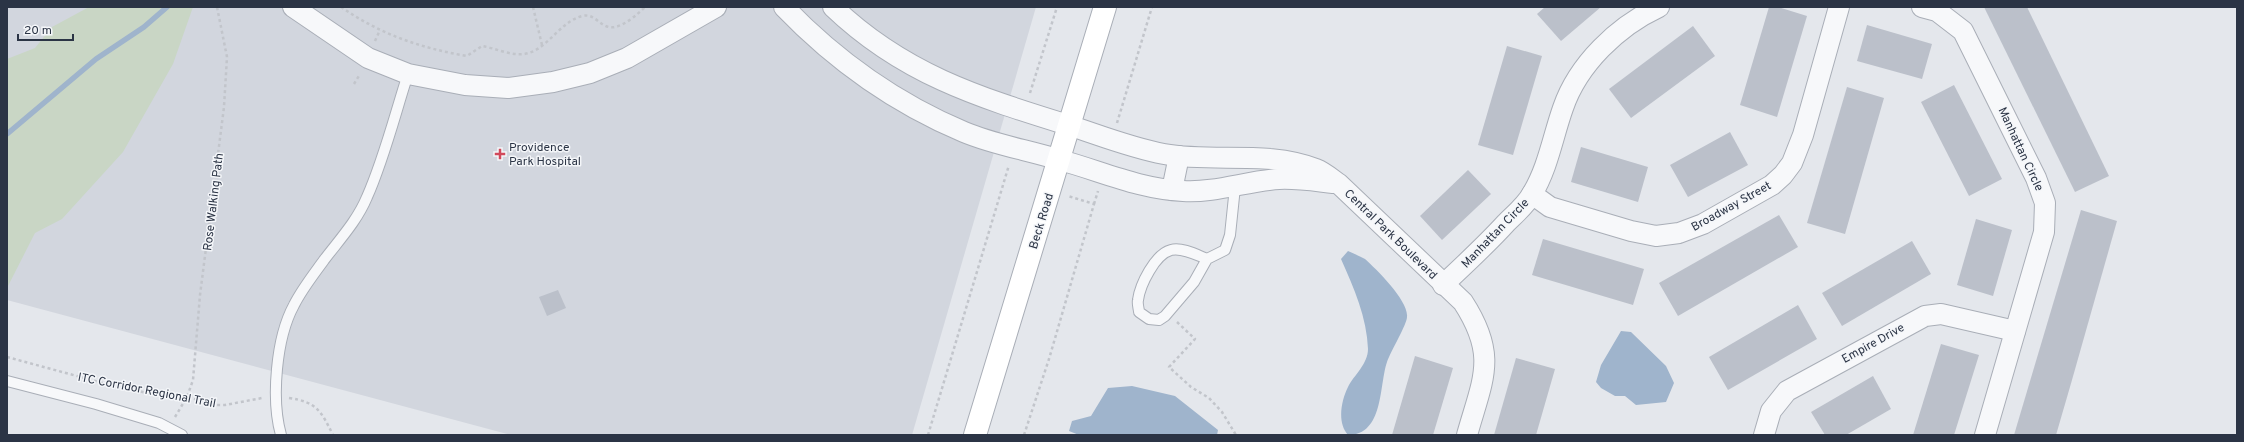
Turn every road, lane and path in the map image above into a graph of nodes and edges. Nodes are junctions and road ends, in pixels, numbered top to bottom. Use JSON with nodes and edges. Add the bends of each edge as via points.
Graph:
{"nodes":[{"id":1,"x":217,"y":7,"type":"edge"},
{"id":2,"x":292,"y":7,"type":"edge"},
{"id":3,"x":341,"y":7,"type":"edge"},
{"id":4,"x":533,"y":7,"type":"edge"},
{"id":5,"x":645,"y":7,"type":"edge"},
{"id":6,"x":716,"y":7,"type":"edge"},
{"id":7,"x":784,"y":7,"type":"edge"},
{"id":8,"x":833,"y":7,"type":"edge"},
{"id":9,"x":1105,"y":7,"type":"edge"},
{"id":10,"x":1152,"y":7,"type":"edge"},
{"id":11,"x":1659,"y":7,"type":"edge"},
{"id":12,"x":1839,"y":7,"type":"edge"},
{"id":13,"x":1922,"y":7,"type":"edge"},
{"id":14,"x":542,"y":45,"type":"junction"},
{"id":15,"x":1140,"y":46,"type":"dead end"},
{"id":16,"x":408,"y":74,"type":"junction"},
{"id":17,"x":1070,"y":126,"type":"junction"},
{"id":18,"x":1179,"y":156,"type":"junction"},
{"id":19,"x":1238,"y":159,"type":"junction"},
{"id":20,"x":1060,"y":160,"type":"junction"},
{"id":21,"x":1006,"y":176,"type":"dead end"},
{"id":22,"x":1339,"y":184,"type":"junction"},
{"id":23,"x":1235,"y":187,"type":"junction"},
{"id":24,"x":1172,"y":190,"type":"junction"},
{"id":25,"x":1050,"y":191,"type":"junction"},
{"id":26,"x":1532,"y":194,"type":"junction"},
{"id":27,"x":1207,"y":259,"type":"junction"},
{"id":28,"x":1443,"y":285,"type":"junction"},
{"id":29,"x":1167,"y":314,"type":"junction"},
{"id":30,"x":2015,"y":331,"type":"junction"},
{"id":31,"x":7,"y":357,"type":"edge"},
{"id":32,"x":7,"y":381,"type":"edge"},
{"id":33,"x":187,"y":397,"type":"junction"},
{"id":34,"x":287,"y":397,"type":"dead end"},
{"id":35,"x":264,"y":398,"type":"dead end"},
{"id":36,"x":182,"y":435,"type":"edge"},
{"id":37,"x":281,"y":435,"type":"edge"},
{"id":38,"x":333,"y":435,"type":"edge"},
{"id":39,"x":928,"y":435,"type":"edge"},
{"id":40,"x":975,"y":435,"type":"edge"},
{"id":41,"x":1024,"y":435,"type":"edge"},
{"id":42,"x":1236,"y":435,"type":"edge"},
{"id":43,"x":1467,"y":435,"type":"edge"},
{"id":44,"x":1764,"y":435,"type":"edge"},
{"id":45,"x":1985,"y":435,"type":"edge"}],
"edges":[{"from":1,"to":33,"type":"path","name":"Rose Walking Path","via":[[227,57],[227,75],[200,295],[196,356],[193,380]]},
{"from":2,"to":16,"type":"street","via":[[368,58]]},
{"from":3,"to":14,"type":"path","via":[[364,23],[392,36],[444,52],[467,56],[482,46],[524,54]]},
{"from":4,"to":14,"type":"path"},
{"from":5,"to":14,"type":"path","via":[[617,27],[609,27],[584,15],[571,20]]},
{"from":6,"to":16,"type":"street","via":[[627,58],[590,73],[553,82],[508,88],[465,85]]},
{"from":7,"to":20,"type":"street","name":"Central Park Boulevard","via":[[815,39],[893,96],[964,132]]},
{"from":8,"to":17,"type":"street","name":"Central Park Boulevard","via":[[867,36],[908,64],[946,84]]},
{"from":9,"to":17,"type":"main road","name":"Beck Road"},
{"from":10,"to":15,"type":"path"},
{"from":11,"to":26,"type":"street","name":"Manhattan Circle","via":[[1644,14],[1613,37],[1585,68],[1564,106]]},
{"from":12,"to":26,"type":"street","name":"Broadway Street","via":[[1803,135],[1792,163],[1772,185],[1703,224],[1679,233],[1656,236],[1550,207]]},
{"from":13,"to":30,"type":"street","name":"Manhattan Circle","via":[[1937,11],[1963,32],[2036,178],[2045,203],[2044,232]]},
{"from":16,"to":37,"type":"lane","via":[[367,197],[355,222],[324,260],[293,306],[281,342],[276,371],[277,415]]},
{"from":17,"to":18,"type":"street","name":"Central Park Boulevard","via":[[1163,154]]},
{"from":17,"to":20,"type":"main road","name":"Beck Road"},
{"from":18,"to":19,"type":"street","name":"Central Park Boulevard"},
{"from":18,"to":24,"type":"street"},
{"from":19,"to":22,"type":"street","name":"Central Park Boulevard","via":[[1274,158],[1294,162],[1318,170]]},
{"from":19,"to":23,"type":"street"},
{"from":20,"to":24,"type":"street","name":"Central Park Boulevard","via":[[1151,188]]},
{"from":20,"to":25,"type":"main road","name":"Beck Road"},
{"from":21,"to":39,"type":"path"},
{"from":22,"to":23,"type":"street","name":"Central Park Boulevard","via":[[1278,179]]},
{"from":22,"to":28,"type":"street","name":"Central Park Boulevard"},
{"from":23,"to":24,"type":"street","name":"Central Park Boulevard","via":[[1184,192]]},
{"from":23,"to":27,"type":"lane","via":[[1230,235],[1224,250]]},
{"from":25,"to":40,"type":"main road","name":"Beck Road"},
{"from":25,"to":41,"type":"path","via":[[1094,204]]},
{"from":26,"to":28,"type":"street","name":"Manhattan Circle","via":[[1498,232]]},
{"from":27,"to":29,"type":"lane","via":[[1194,282]]},
{"from":27,"to":29,"type":"lane","via":[[1181,250],[1171,250],[1155,262],[1145,278],[1137,301],[1140,312],[1149,318],[1159,320]]},
{"from":28,"to":43,"type":"street","via":[[1463,302],[1482,336],[1485,353],[1484,373]]},
{"from":29,"to":42,"type":"path","via":[[1195,339],[1169,367],[1191,387],[1209,398],[1222,412]]},
{"from":30,"to":44,"type":"street","name":"Empire Drive","via":[[1941,314],[1925,316],[1786,391],[1770,411]]},
{"from":30,"to":45,"type":"street","name":"Manhattan Circle"},
{"from":31,"to":33,"type":"path","name":"ITC Corridor Regional Trail","via":[[110,385],[152,394]]},
{"from":32,"to":36,"type":"lane","via":[[141,418]]},
{"from":33,"to":35,"type":"path","name":"ITC Corridor Regional Trail","via":[[225,405]]},
{"from":34,"to":38,"type":"path","via":[[314,405],[322,413]]}]}
